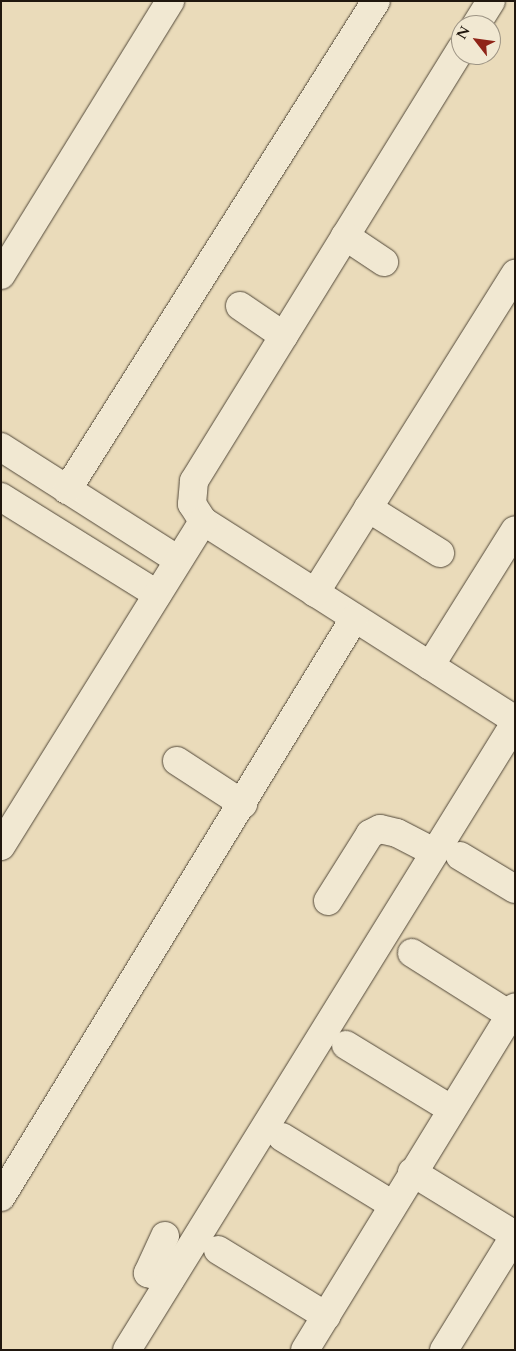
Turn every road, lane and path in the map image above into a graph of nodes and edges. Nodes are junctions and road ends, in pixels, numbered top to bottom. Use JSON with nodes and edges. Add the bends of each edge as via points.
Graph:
{"nodes":[{"id":1,"x":170,"y":1,"type":"edge"},
{"id":2,"x":376,"y":1,"type":"edge"},
{"id":3,"x":491,"y":1,"type":"edge"},
{"id":4,"x":482,"y":15,"type":"edge"},
{"id":5,"x":451,"y":65,"type":"edge"},
{"id":6,"x":345,"y":236,"type":"junction"},
{"id":7,"x":384,"y":262,"type":"dead end"},
{"id":8,"x":515,"y":274,"type":"edge"},
{"id":9,"x":1,"y":275,"type":"edge"},
{"id":10,"x":240,"y":306,"type":"dead end"},
{"id":11,"x":284,"y":336,"type":"junction"},
{"id":12,"x":1,"y":447,"type":"edge"},
{"id":13,"x":67,"y":490,"type":"junction"},
{"id":14,"x":1,"y":496,"type":"edge"},
{"id":15,"x":368,"y":508,"type":"junction"},
{"id":16,"x":203,"y":521,"type":"junction"},
{"id":17,"x":515,"y":530,"type":"edge"},
{"id":18,"x":440,"y":553,"type":"dead end"},
{"id":19,"x":177,"y":560,"type":"junction"},
{"id":20,"x":315,"y":592,"type":"junction"},
{"id":21,"x":157,"y":594,"type":"junction"},
{"id":22,"x":354,"y":619,"type":"junction"},
{"id":23,"x":430,"y":666,"type":"junction"},
{"id":24,"x":515,"y":721,"type":"edge"},
{"id":25,"x":177,"y":761,"type":"dead end"},
{"id":26,"x":244,"y":804,"type":"junction"},
{"id":27,"x":1,"y":846,"type":"edge"},
{"id":28,"x":447,"y":854,"type":"junction"},
{"id":29,"x":515,"y":889,"type":"edge"},
{"id":30,"x":328,"y":901,"type":"dead end"},
{"id":31,"x":412,"y":954,"type":"dead end"},
{"id":32,"x":512,"y":1011,"type":"edge"},
{"id":33,"x":346,"y":1045,"type":"dead end"},
{"id":34,"x":451,"y":1110,"type":"junction"},
{"id":35,"x":282,"y":1137,"type":"dead end"},
{"id":36,"x":412,"y":1172,"type":"junction"},
{"id":37,"x":1,"y":1197,"type":"edge"},
{"id":38,"x":393,"y":1204,"type":"junction"},
{"id":39,"x":515,"y":1235,"type":"edge"},
{"id":40,"x":165,"y":1236,"type":"dead end"},
{"id":41,"x":218,"y":1250,"type":"dead end"},
{"id":42,"x":170,"y":1280,"type":"junction"},
{"id":43,"x":326,"y":1316,"type":"junction"},
{"id":44,"x":127,"y":1350,"type":"edge"},
{"id":45,"x":305,"y":1350,"type":"edge"},
{"id":46,"x":444,"y":1350,"type":"edge"}],
"edges":[{"from":1,"to":9,"type":"street"},
{"from":2,"to":13,"type":"street"},
{"from":3,"to":4,"type":"street"},
{"from":5,"to":6,"type":"street"},
{"from":6,"to":7,"type":"street"},
{"from":6,"to":11,"type":"street"},
{"from":8,"to":15,"type":"street"},
{"from":10,"to":11,"type":"street"},
{"from":11,"to":16,"type":"street","via":[[194,481],[192,504]]},
{"from":12,"to":13,"type":"street"},
{"from":13,"to":19,"type":"street"},
{"from":14,"to":21,"type":"street"},
{"from":15,"to":18,"type":"street"},
{"from":15,"to":20,"type":"street"},
{"from":16,"to":19,"type":"street"},
{"from":16,"to":20,"type":"street"},
{"from":17,"to":23,"type":"street"},
{"from":19,"to":21,"type":"street"},
{"from":20,"to":22,"type":"street"},
{"from":21,"to":27,"type":"street"},
{"from":22,"to":23,"type":"street"},
{"from":22,"to":26,"type":"street"},
{"from":23,"to":24,"type":"street"},
{"from":24,"to":28,"type":"street"},
{"from":25,"to":26,"type":"street"},
{"from":26,"to":37,"type":"street"},
{"from":28,"to":29,"type":"street"},
{"from":28,"to":30,"type":"street","via":[[380,829],[370,834]]},
{"from":28,"to":42,"type":"street"},
{"from":31,"to":32,"type":"street"},
{"from":32,"to":34,"type":"street"},
{"from":33,"to":34,"type":"street"},
{"from":34,"to":36,"type":"street"},
{"from":35,"to":38,"type":"street"},
{"from":36,"to":38,"type":"street"},
{"from":36,"to":39,"type":"street"},
{"from":38,"to":43,"type":"street"},
{"from":39,"to":46,"type":"street"},
{"from":40,"to":42,"type":"street","via":[[148,1273]]},
{"from":41,"to":43,"type":"street"},
{"from":42,"to":44,"type":"street"},
{"from":43,"to":45,"type":"street"}]}
